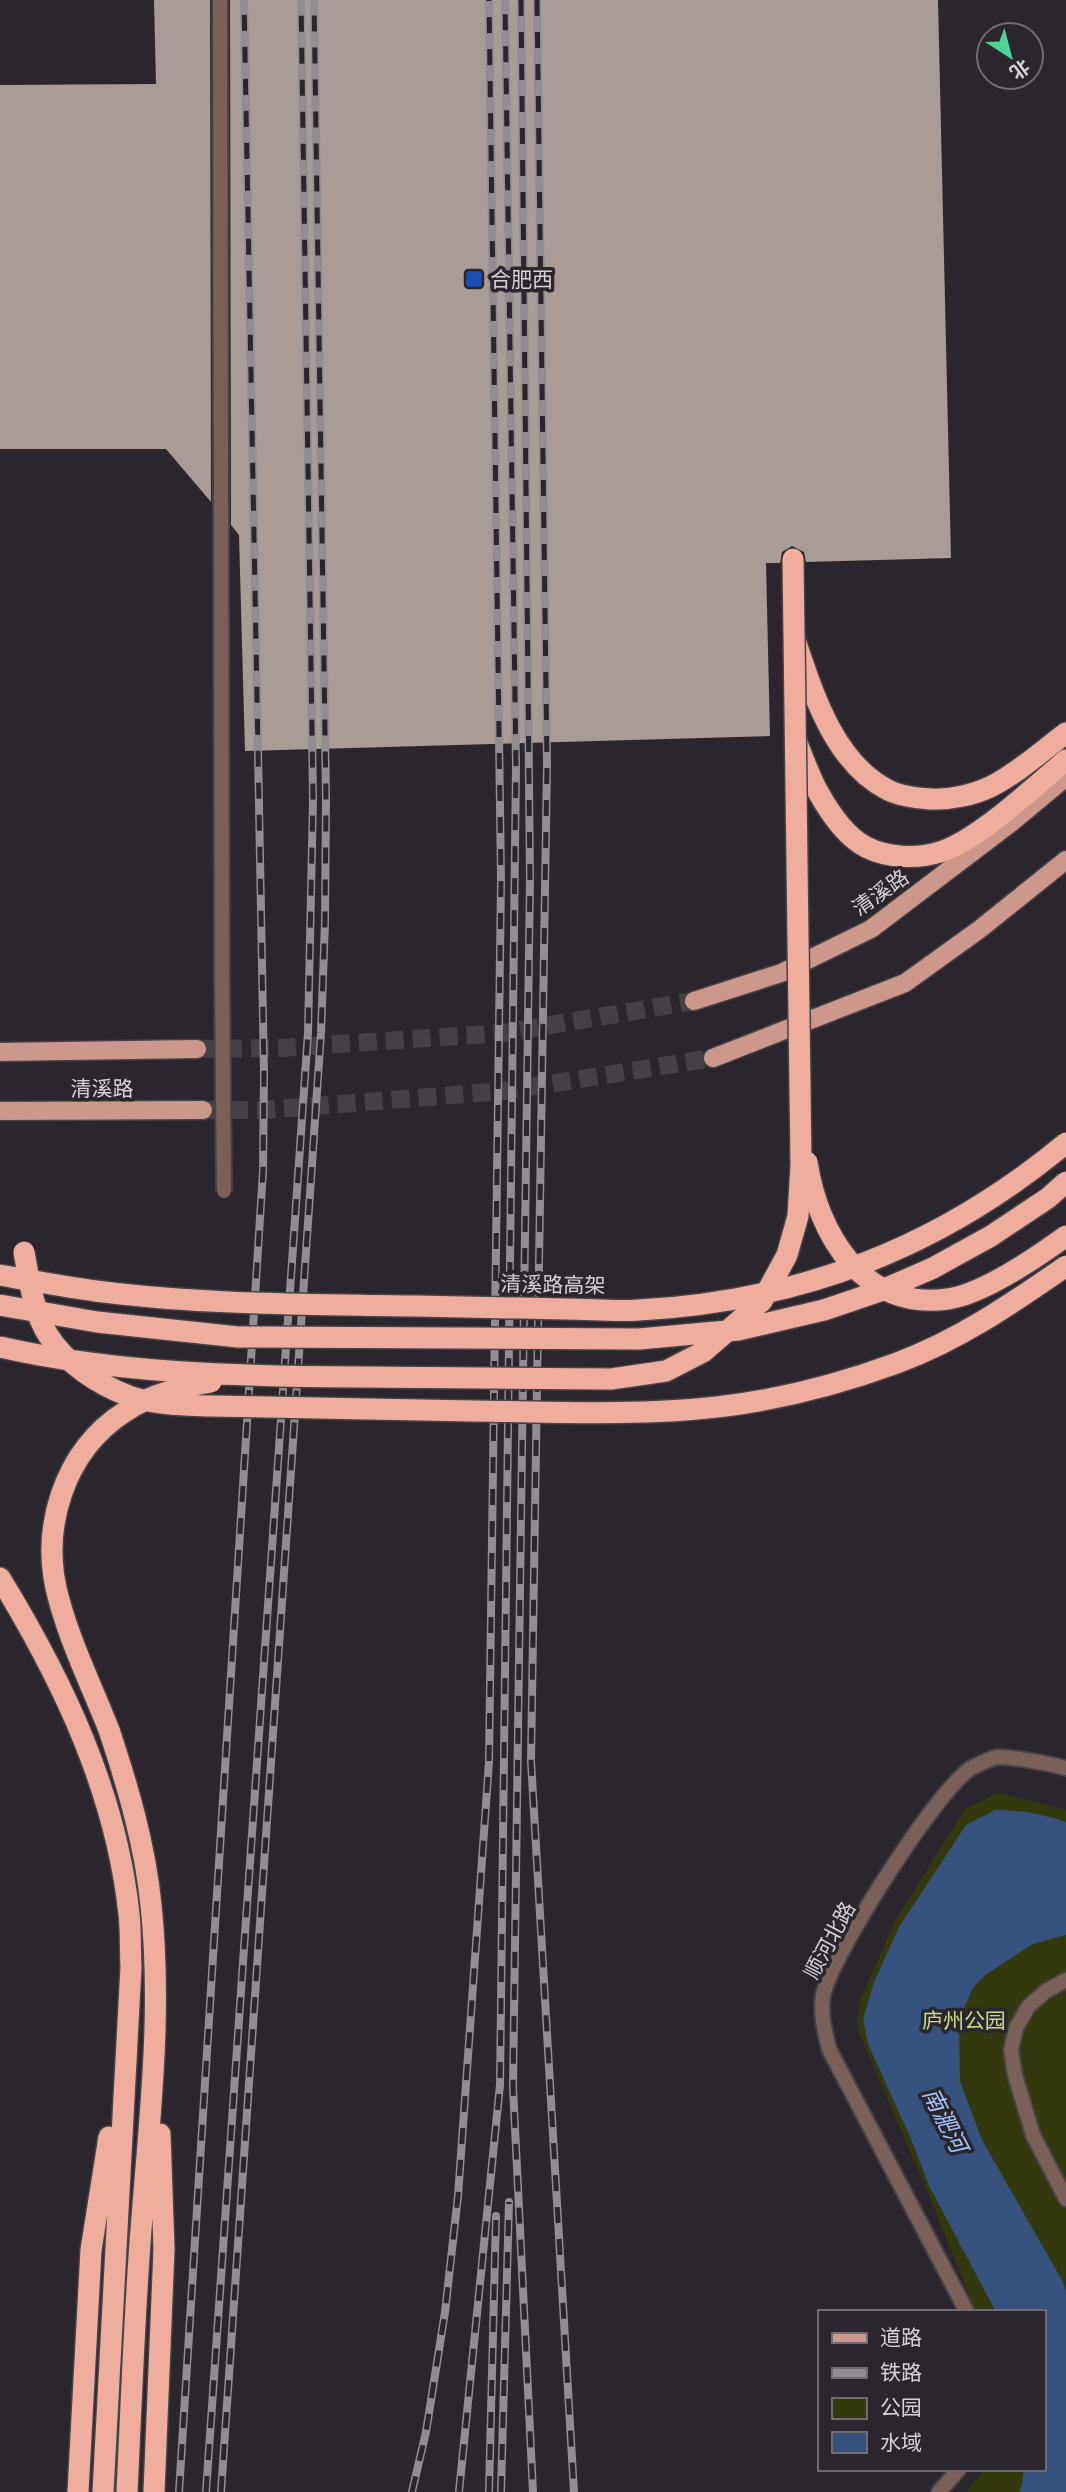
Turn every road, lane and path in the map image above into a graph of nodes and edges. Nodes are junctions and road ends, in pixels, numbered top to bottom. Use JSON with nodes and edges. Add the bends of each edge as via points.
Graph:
{"nodes":[{"id":1,"x":220,"y":0,"type":"edge"},
{"id":2,"x":794,"y":635,"type":"junction"},
{"id":3,"x":1066,"y":733,"type":"edge"},
{"id":4,"x":795,"y":739,"type":"junction"},
{"id":5,"x":1066,"y":760,"type":"edge"},
{"id":6,"x":1066,"y":777,"type":"edge"},
{"id":7,"x":1066,"y":860,"type":"edge"},
{"id":8,"x":694,"y":1001,"type":"tunnel mouth"},
{"id":9,"x":197,"y":1049,"type":"tunnel mouth"},
{"id":10,"x":0,"y":1052,"type":"edge"},
{"id":11,"x":713,"y":1058,"type":"tunnel mouth"},
{"id":12,"x":203,"y":1110,"type":"tunnel mouth"},
{"id":13,"x":0,"y":1111,"type":"edge"},
{"id":14,"x":1066,"y":1143,"type":"edge"},
{"id":15,"x":1066,"y":1182,"type":"edge"},
{"id":16,"x":224,"y":1191,"type":"dead end"},
{"id":17,"x":1066,"y":1236,"type":"edge"},
{"id":18,"x":24,"y":1252,"type":"dead end"},
{"id":19,"x":1066,"y":1266,"type":"edge"},
{"id":20,"x":0,"y":1275,"type":"edge"},
{"id":21,"x":0,"y":1305,"type":"edge"},
{"id":22,"x":0,"y":1347,"type":"edge"},
{"id":23,"x":240,"y":1376,"type":"junction"},
{"id":24,"x":0,"y":1578,"type":"edge"},
{"id":25,"x":1066,"y":1768,"type":"edge"},
{"id":26,"x":1066,"y":1980,"type":"edge"},
{"id":27,"x":156,"y":2034,"type":"junction"},
{"id":28,"x":126,"y":2038,"type":"junction"},
{"id":29,"x":1066,"y":2199,"type":"edge"},
{"id":30,"x":966,"y":2310,"type":"edge"},
{"id":31,"x":956,"y":2471,"type":"edge"},
{"id":32,"x":78,"y":2492,"type":"edge"},
{"id":33,"x":103,"y":2492,"type":"edge"},
{"id":34,"x":127,"y":2492,"type":"edge"},
{"id":35,"x":154,"y":2492,"type":"edge"},
{"id":36,"x":939,"y":2492,"type":"edge"}],
"edges":[{"from":1,"to":16,"type":"street","bridge":true},
{"from":2,"to":3,"type":"highway","bridge":true,"via":[[810,685],[839,742],[868,777],[889,791],[938,799],[990,787]]},
{"from":2,"to":4,"type":"highway","bridge":true,"via":[[793,559]]},
{"from":2,"to":17,"type":"highway","bridge":true,"via":[[800,1110],[810,1178],[828,1232],[864,1277],[886,1291],[916,1300],[949,1299],[982,1288]]},
{"from":4,"to":5,"type":"highway","via":[[817,791],[844,828],[866,847],[890,855],[918,857],[969,838]]},
{"from":4,"to":23,"type":"highway","bridge":true,"via":[[798,1203],[787,1255],[762,1301],[703,1352],[666,1371],[611,1379]]},
{"from":6,"to":8,"type":"main road","name":"清溪路","via":[[871,929],[781,973]]},
{"from":7,"to":11,"type":"main road","via":[[905,984]]},
{"from":9,"to":10,"type":"main road","name":"清溪路"},
{"from":12,"to":13,"type":"main road","name":"清溪路"},
{"from":14,"to":20,"type":"highway","name":"清溪路高架","bridge":true,"via":[[996,1196],[922,1240],[813,1281],[728,1301],[637,1310],[238,1303],[104,1292]]},
{"from":15,"to":21,"type":"highway","bridge":true,"via":[[991,1236],[933,1268],[824,1310],[738,1330],[639,1339],[238,1337],[97,1322]]},
{"from":18,"to":19,"type":"highway","bridge":true,"via":[[32,1297],[47,1334],[69,1361],[129,1396],[210,1406],[594,1413],[717,1407],[848,1379],[950,1339],[1004,1310]]},
{"from":22,"to":23,"type":"highway","bridge":true,"via":[[123,1368]]},
{"from":23,"to":27,"type":"highway","bridge":true,"via":[[154,1396],[98,1433],[67,1478],[51,1540],[58,1599],[109,1730],[143,1850],[155,1958]]},
{"from":24,"to":28,"type":"highway","via":[[69,1703],[107,1805],[129,1913]]},
{"from":25,"to":30,"type":"street","name":"顺河北路","via":[[996,1757],[970,1768],[913,1835],[837,1960],[823,1996],[829,2049]]},
{"from":26,"to":29,"type":"street","via":[[1028,2007],[1011,2050],[1033,2135]]},
{"from":27,"to":34,"type":"highway"},
{"from":27,"to":35,"type":"highway","via":[[164,2249]]},
{"from":28,"to":32,"type":"highway","via":[[91,2250]]},
{"from":28,"to":33,"type":"highway"},
{"from":31,"to":36,"type":"street"}]}
